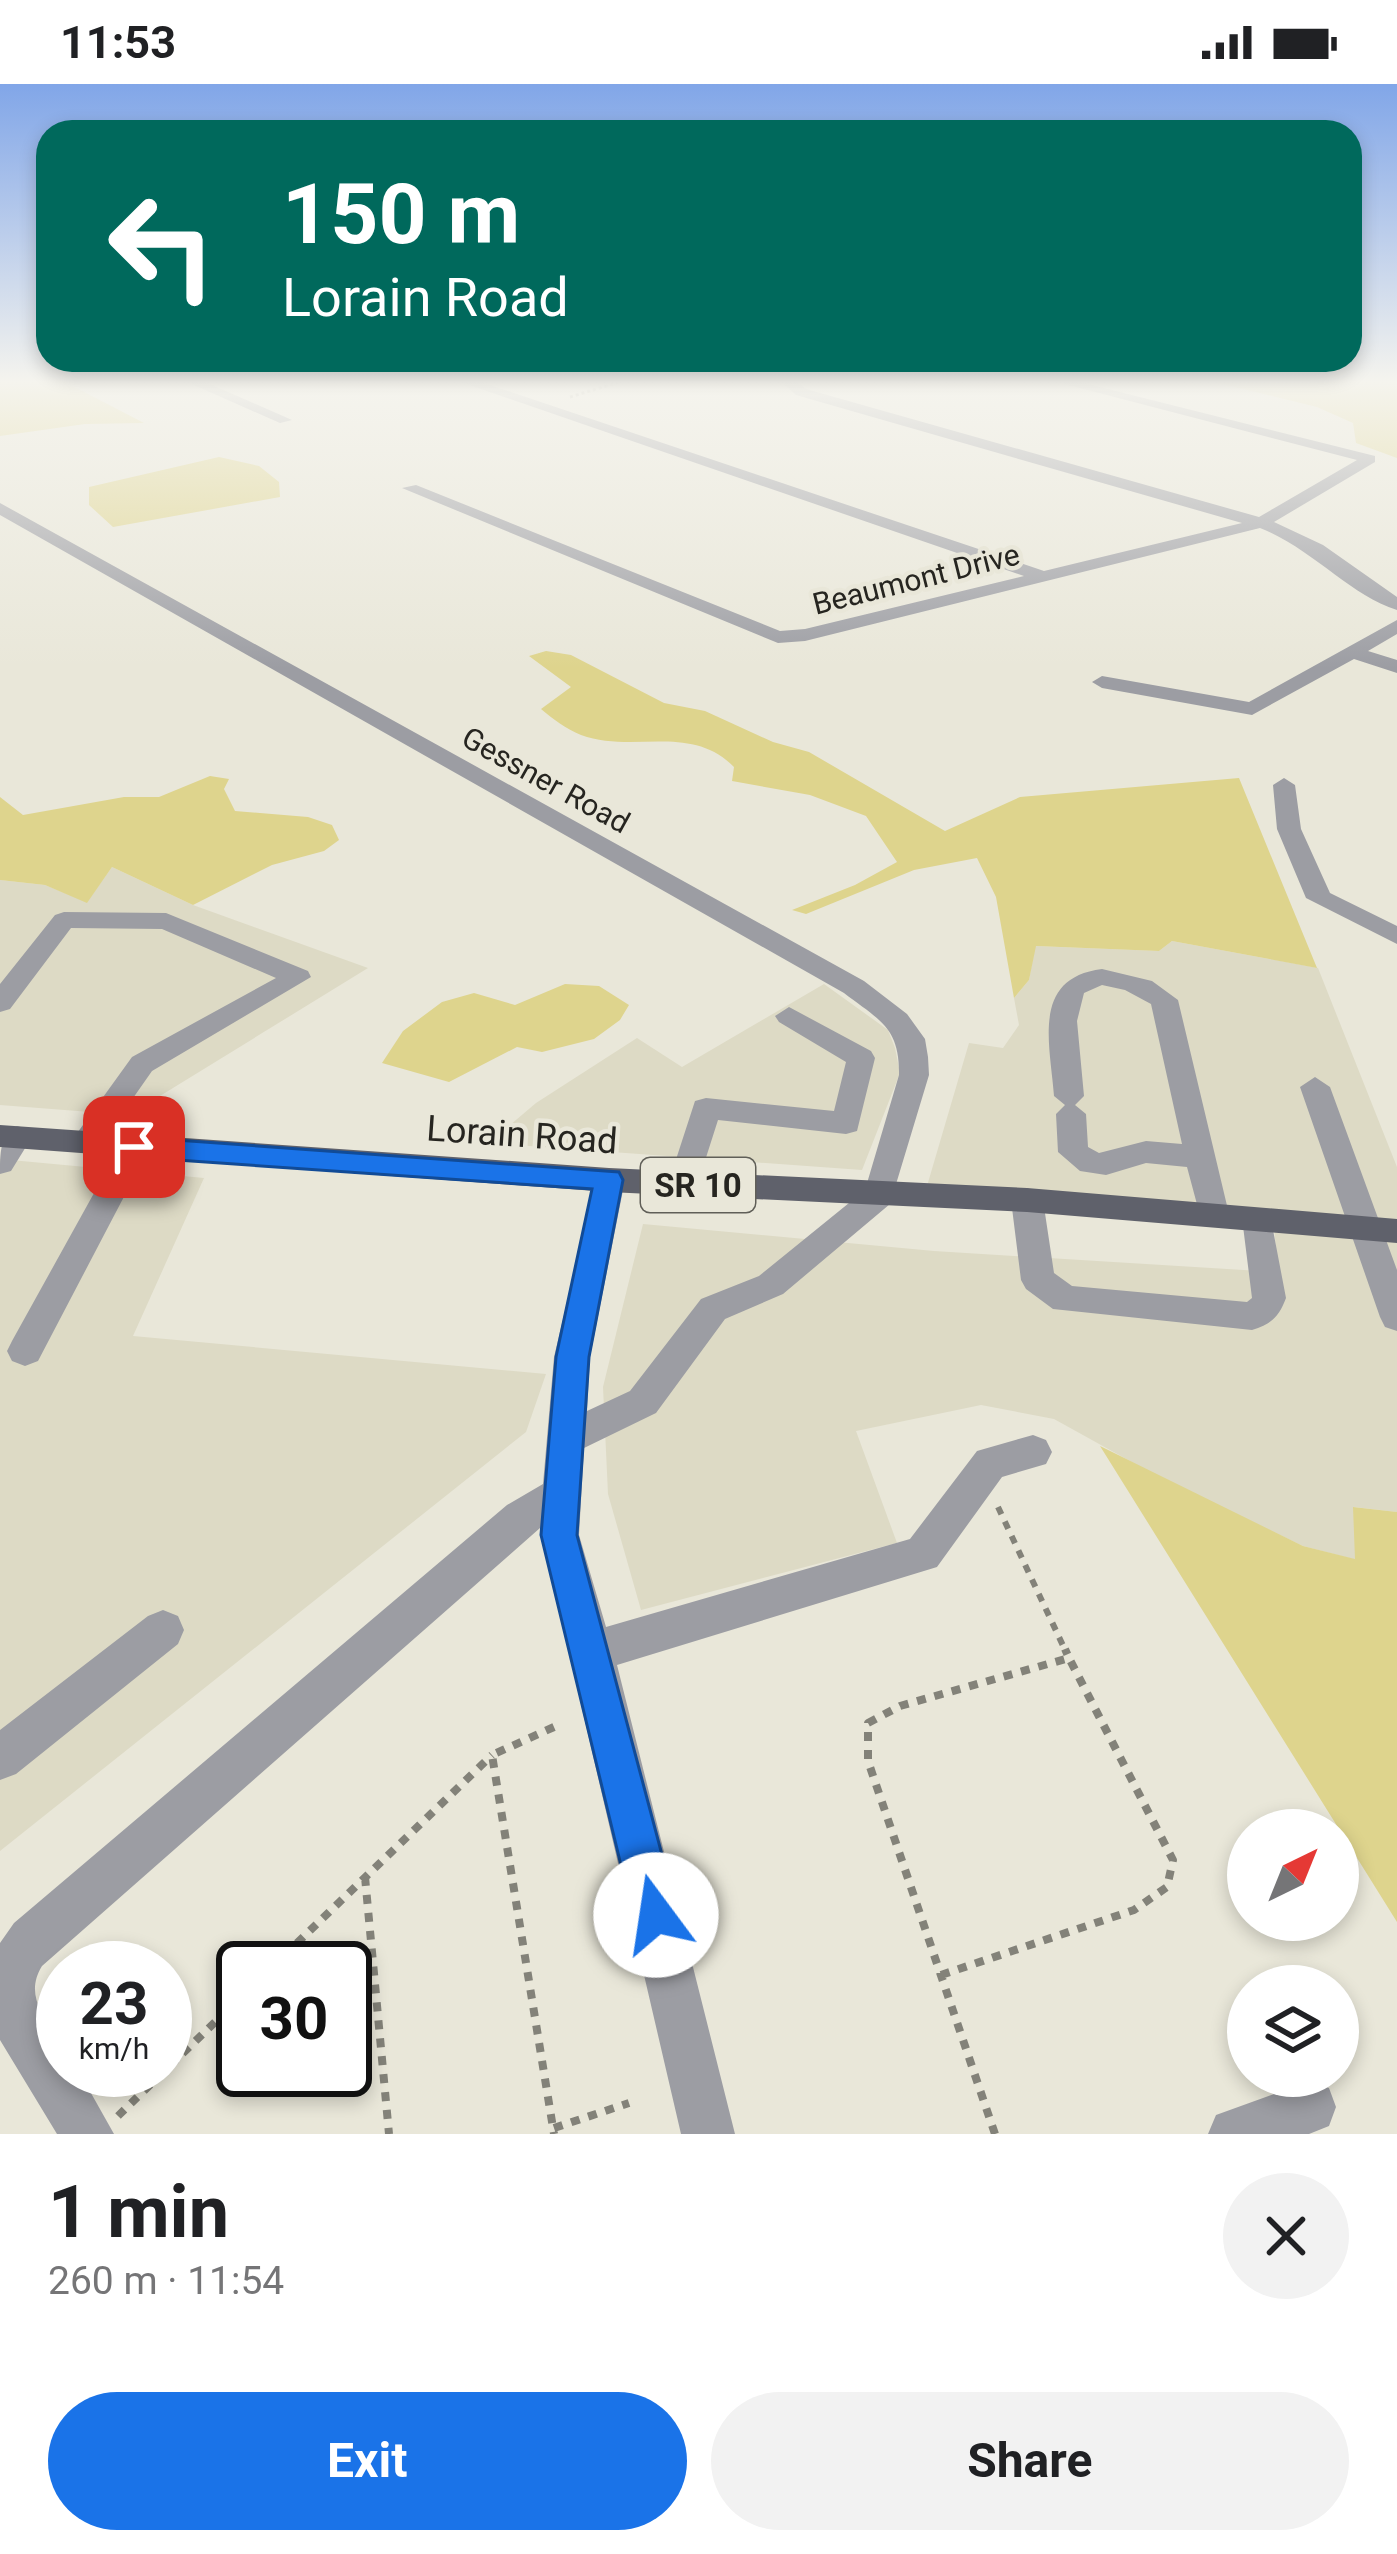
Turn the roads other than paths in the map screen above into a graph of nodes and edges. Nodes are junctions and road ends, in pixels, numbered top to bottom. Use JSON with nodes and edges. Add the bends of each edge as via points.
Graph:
{"nodes":[{"id":1,"x":748,"y":477,"type":"edge"},
{"id":2,"x":1102,"y":477,"type":"edge"},
{"id":3,"x":1340,"y":477,"type":"edge"},
{"id":4,"x":410,"y":488,"type":"dead end"},
{"id":5,"x":0,"y":508,"type":"edge"},
{"id":6,"x":1261,"y":523,"type":"junction"},
{"id":7,"x":1039,"y":575,"type":"junction"},
{"id":8,"x":1397,"y":604,"type":"edge"},
{"id":9,"x":1397,"y":626,"type":"edge"},
{"id":10,"x":1357,"y":653,"type":"junction"},
{"id":11,"x":1397,"y":667,"type":"edge"},
{"id":12,"x":1102,"y":682,"type":"dead end"},
{"id":13,"x":1284,"y":785,"type":"dead end"},
{"id":14,"x":1397,"y":936,"type":"edge"},
{"id":15,"x":0,"y":1003,"type":"edge"},
{"id":16,"x":789,"y":1016,"type":"dead end"},
{"id":17,"x":1315,"y":1087,"type":"dead end"},
{"id":18,"x":854,"y":1088,"type":"junction"},
{"id":19,"x":909,"y":1094,"type":"junction"},
{"id":20,"x":85,"y":1143,"type":"junction"},
{"id":21,"x":6,"y":1145,"type":"edge"},
{"id":22,"x":134,"y":1147,"type":"junction"},
{"id":23,"x":1200,"y":1158,"type":"junction"},
{"id":24,"x":609,"y":1180,"type":"junction"},
{"id":25,"x":684,"y":1184,"type":"junction"},
{"id":26,"x":879,"y":1196,"type":"junction"},
{"id":27,"x":1027,"y":1200,"type":"junction"},
{"id":28,"x":1213,"y":1214,"type":"junction"},
{"id":29,"x":1258,"y":1217,"type":"junction"},
{"id":30,"x":1380,"y":1230,"type":"edge"},
{"id":31,"x":1397,"y":1317,"type":"edge"},
{"id":32,"x":25,"y":1351,"type":"dead end"},
{"id":33,"x":566,"y":1439,"type":"junction"},
{"id":34,"x":1034,"y":1452,"type":"dead end"},
{"id":35,"x":562,"y":1493,"type":"junction"},
{"id":36,"x":163,"y":1630,"type":"dead end"},
{"id":37,"x":592,"y":1652,"type":"junction"},
{"id":38,"x":0,"y":1758,"type":"edge"},
{"id":39,"x":1310,"y":2107,"type":"dead end"},
{"id":40,"x":101,"y":2126,"type":"edge"},
{"id":41,"x":708,"y":2134,"type":"edge"},
{"id":42,"x":1235,"y":2134,"type":"edge"}],
"edges":[{"from":1,"to":7,"type":"street"},
{"from":2,"to":6,"type":"street"},
{"from":3,"to":6,"type":"street","name":"Beaumont Drive"},
{"from":4,"to":7,"type":"street","name":"Beaumont Drive","via":[[778,637]]},
{"from":5,"to":19,"type":"street","name":"Gessner Road","via":[[854,987],[911,1039]]},
{"from":6,"to":7,"type":"street","name":"Beaumont Drive"},
{"from":6,"to":8,"type":"street","via":[[1295,536]]},
{"from":9,"to":10,"type":"street"},
{"from":10,"to":11,"type":"street"},
{"from":10,"to":12,"type":"street","via":[[1252,709]]},
{"from":13,"to":14,"type":"street","via":[[1289,829],[1319,898]]},
{"from":15,"to":20,"type":"street","via":[[64,920],[166,921],[298,977],[142,1064]]},
{"from":16,"to":18,"type":"street","via":[[861,1058]]},
{"from":17,"to":30,"type":"street"},
{"from":18,"to":19,"type":"street"},
{"from":18,"to":25,"type":"street","via":[[846,1123],[706,1108]]},
{"from":19,"to":26,"type":"street","name":"Gessner Road"},
{"from":20,"to":21,"type":"main road","name":"Lorain Road","number":"SR 10"},
{"from":20,"to":22,"type":"main road","name":"Lorain Road","number":"SR 10"},
{"from":22,"to":24,"type":"main road","name":"Lorain Road","number":"SR 10"},
{"from":22,"to":32,"type":"street"},
{"from":23,"to":23,"type":"street","via":[[1145,1152],[1095,1165],[1073,1152],[1064,1003],[1074,984],[1087,976],[1121,979],[1164,1000]]},
{"from":23,"to":28,"type":"street"},
{"from":24,"to":25,"type":"main road","name":"Lorain Road","number":"SR 10"},
{"from":24,"to":33,"type":"street","via":[[572,1357]]},
{"from":25,"to":26,"type":"main road","name":"Lorain Road","number":"SR 10"},
{"from":26,"to":27,"type":"main road","name":"Lorain Road","number":"SR 10"},
{"from":26,"to":33,"type":"street","via":[[771,1286],[713,1310],[643,1402]]},
{"from":27,"to":28,"type":"main road","name":"Lorain Road","number":"SR 10"},
{"from":27,"to":29,"type":"street","via":[[1038,1280],[1052,1293],[1252,1316],[1269,1298]]},
{"from":28,"to":29,"type":"main road","name":"Lorain Road","number":"SR 10"},
{"from":29,"to":30,"type":"main road","name":"Lorain Road","number":"SR 10"},
{"from":30,"to":31,"type":"street"},
{"from":33,"to":35,"type":"street"},
{"from":34,"to":37,"type":"street","via":[[990,1463],[923,1554]]},
{"from":35,"to":37,"type":"street","via":[[559,1535]]},
{"from":35,"to":40,"type":"street","via":[[521,1518],[21,1952],[12,1965],[11,2011]]},
{"from":36,"to":38,"type":"street"},
{"from":37,"to":41,"type":"street"},
{"from":39,"to":42,"type":"street"}]}
